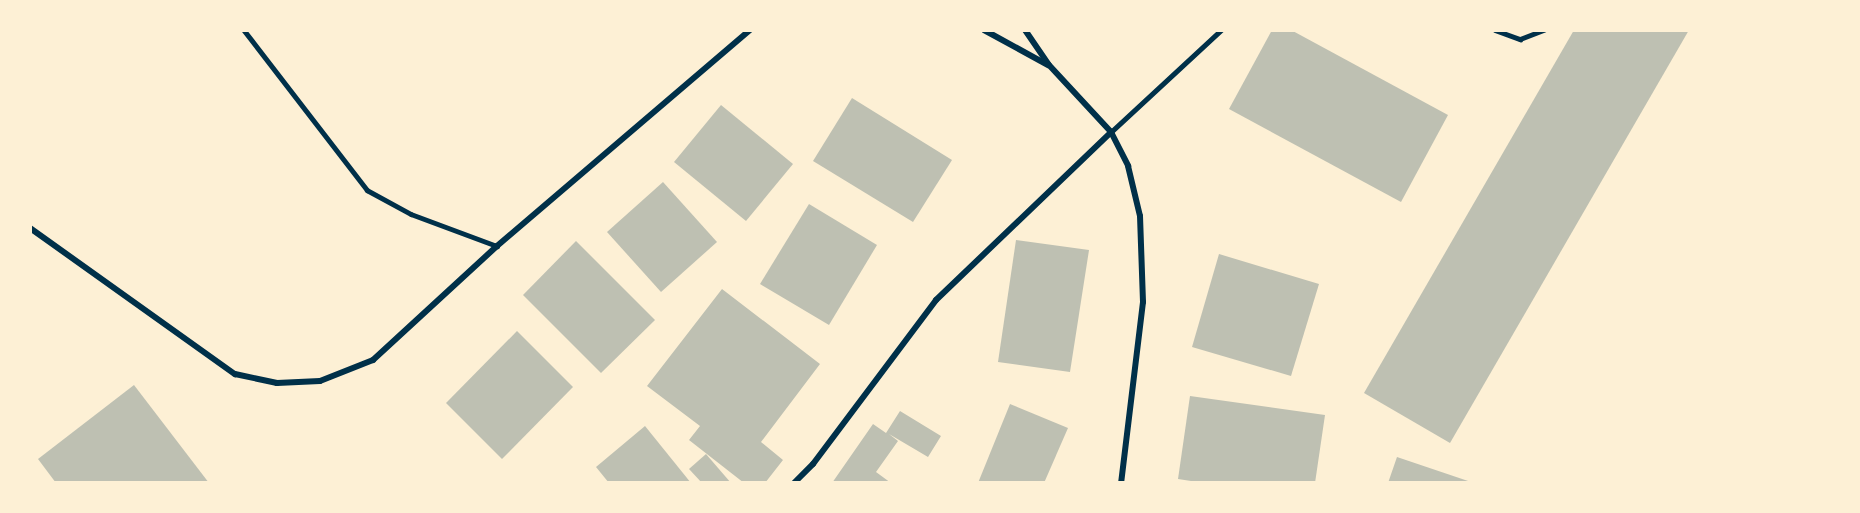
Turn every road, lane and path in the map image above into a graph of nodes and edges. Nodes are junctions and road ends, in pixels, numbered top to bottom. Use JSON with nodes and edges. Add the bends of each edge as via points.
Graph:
{"nodes":[{"id":1,"x":244,"y":30,"type":"edge"},
{"id":2,"x":750,"y":30,"type":"edge"},
{"id":3,"x":984,"y":30,"type":"edge"},
{"id":4,"x":1025,"y":30,"type":"edge"},
{"id":5,"x":1221,"y":30,"type":"edge"},
{"id":6,"x":1495,"y":30,"type":"edge"},
{"id":7,"x":1544,"y":30,"type":"edge"},
{"id":8,"x":1049,"y":65,"type":"junction"},
{"id":9,"x":1111,"y":132,"type":"junction"},
{"id":10,"x":30,"y":228,"type":"edge"},
{"id":11,"x":498,"y":246,"type":"junction"},
{"id":12,"x":794,"y":483,"type":"edge"},
{"id":13,"x":1121,"y":483,"type":"edge"}],
"edges":[{"from":1,"to":11,"type":"lane","via":[[367,190],[411,214]]},
{"from":2,"to":11,"type":"street"},
{"from":3,"to":8,"type":"street"},
{"from":4,"to":8,"type":"street"},
{"from":5,"to":9,"type":"lane"},
{"from":6,"to":7,"type":"lane","via":[[1520,39]]},
{"from":8,"to":9,"type":"street"},
{"from":9,"to":12,"type":"street","via":[[936,300],[813,464]]},
{"from":9,"to":13,"type":"street","via":[[1128,166],[1140,216],[1143,291]]},
{"from":10,"to":11,"type":"street","via":[[235,374],[277,383],[320,381],[373,360]]}]}
